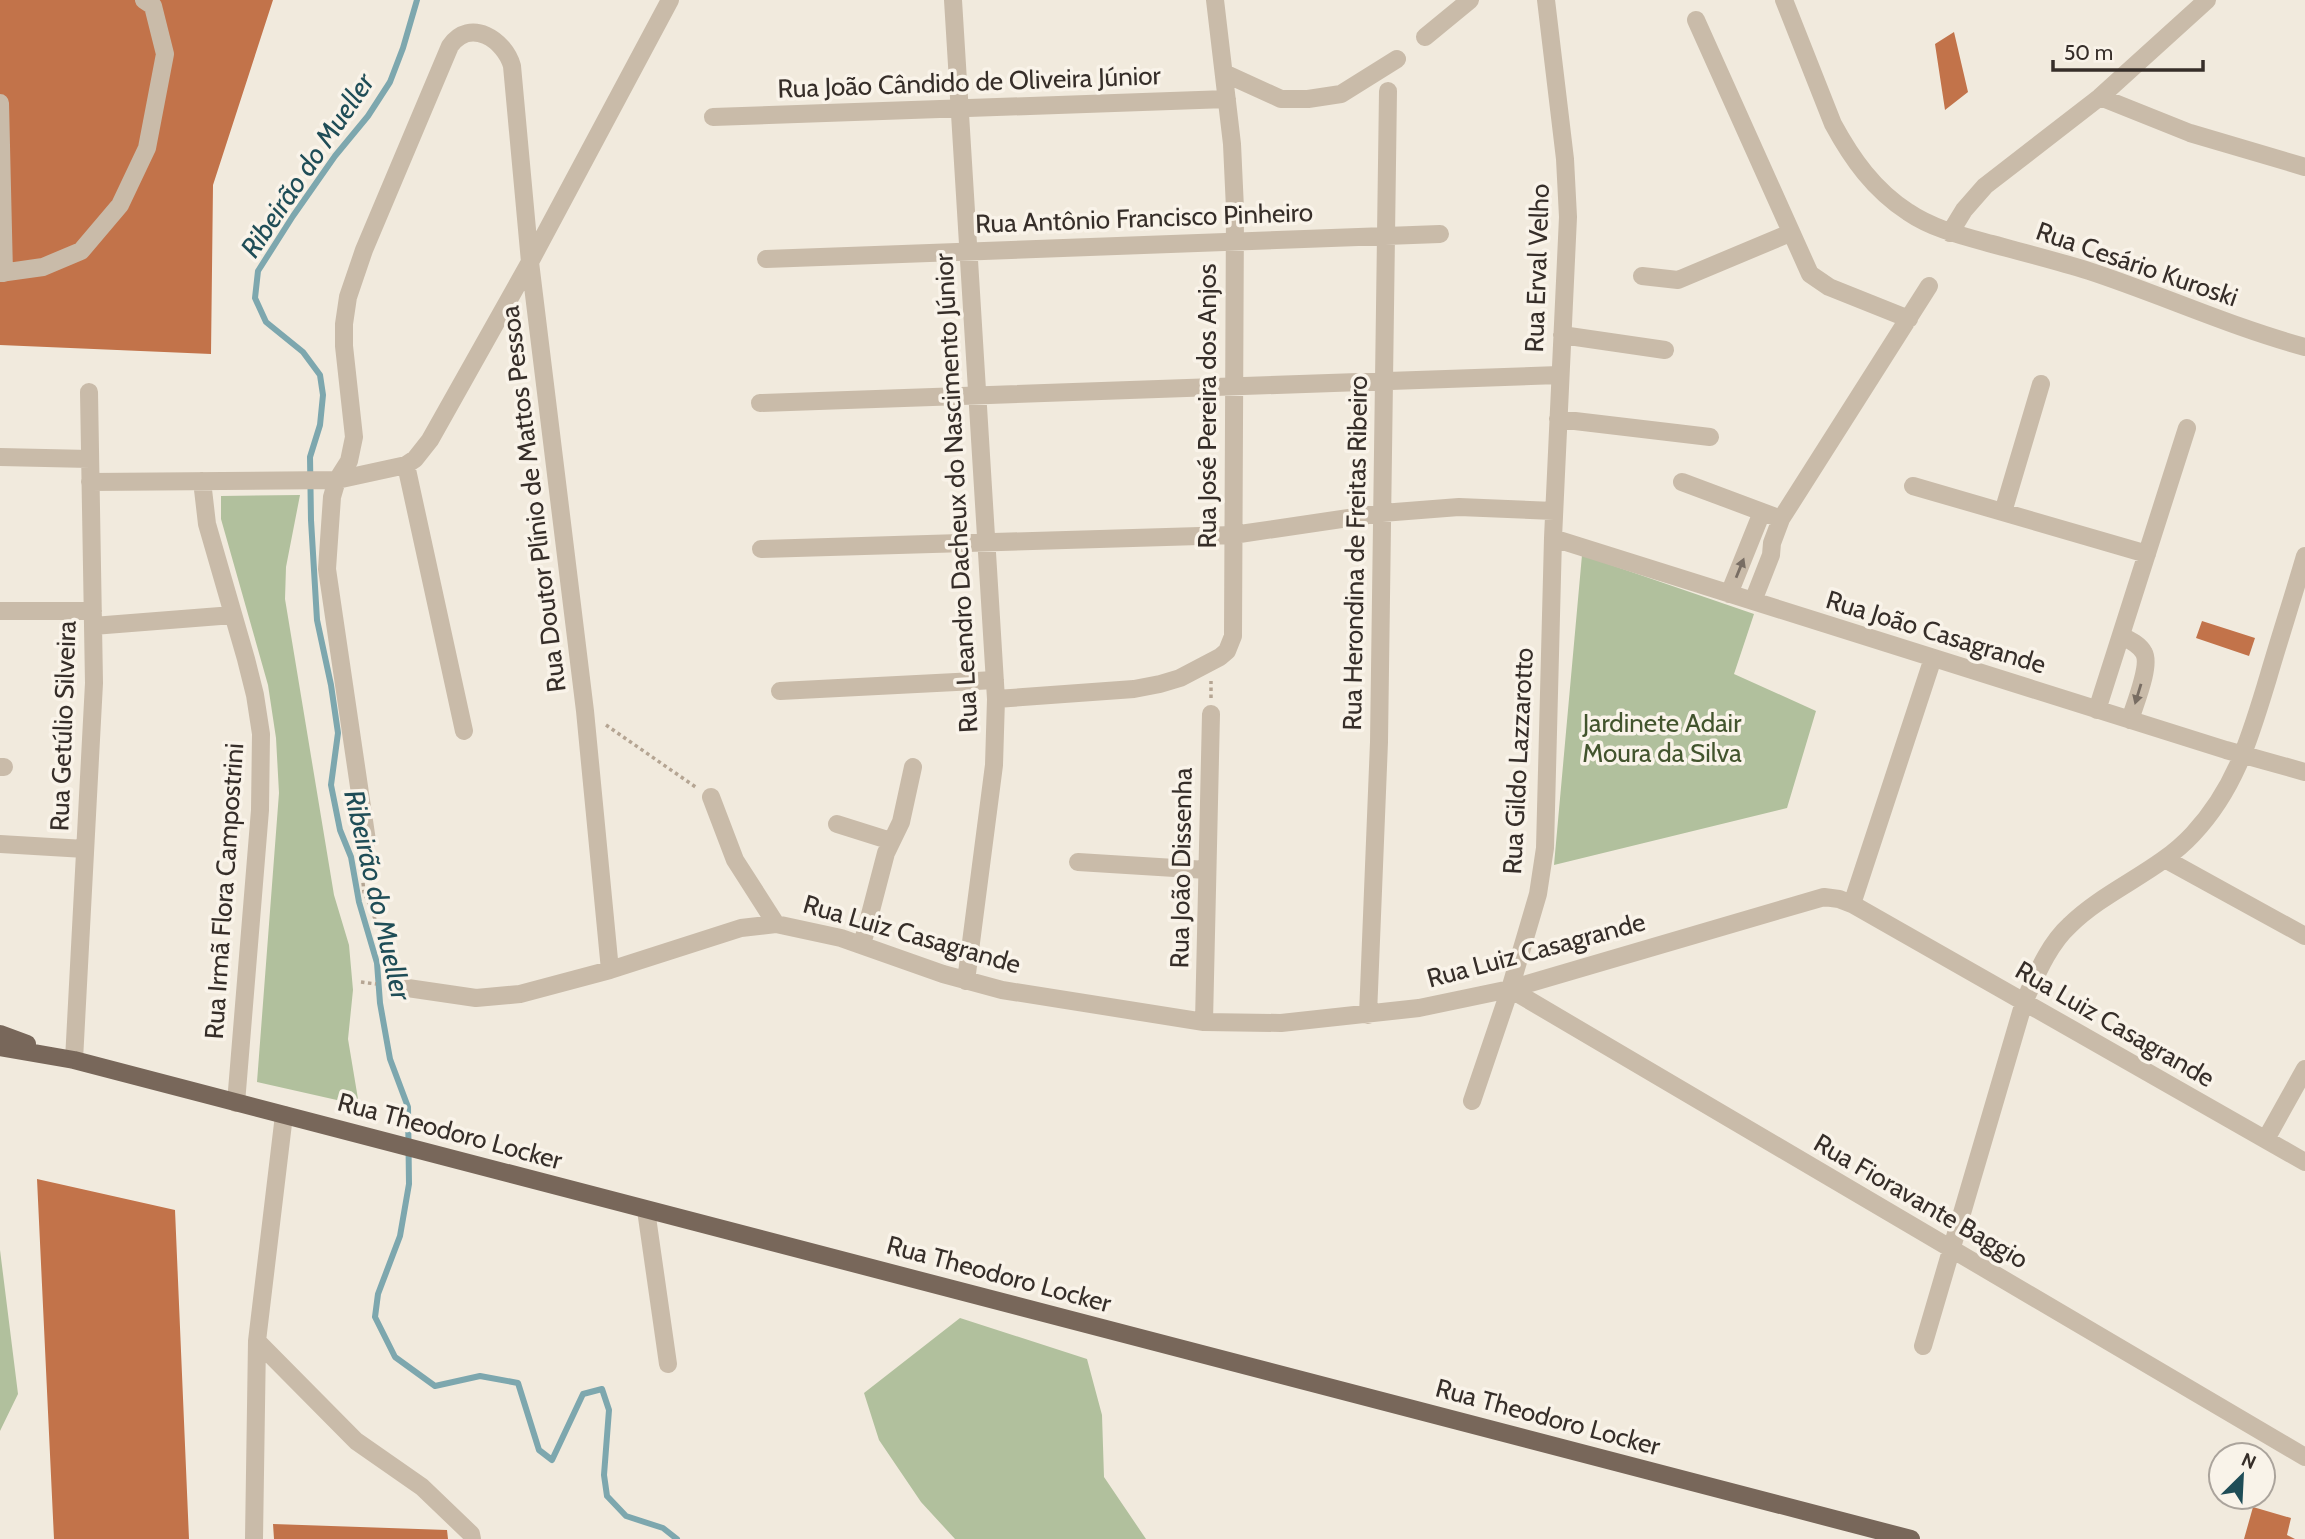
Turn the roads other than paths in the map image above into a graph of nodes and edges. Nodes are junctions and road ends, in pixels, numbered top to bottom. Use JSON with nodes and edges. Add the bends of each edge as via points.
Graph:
{"nodes":[{"id":1,"x":144,"y":0,"type":"edge"},
{"id":2,"x":670,"y":0,"type":"edge"},
{"id":3,"x":953,"y":0,"type":"edge"},
{"id":4,"x":1215,"y":0,"type":"edge"},
{"id":5,"x":1470,"y":0,"type":"edge"},
{"id":6,"x":1546,"y":0,"type":"edge"},
{"id":7,"x":1784,"y":0,"type":"edge"},
{"id":8,"x":2207,"y":0,"type":"edge"},
{"id":9,"x":1696,"y":20,"type":"dead end"},
{"id":10,"x":1425,"y":37,"type":"dead end"},
{"id":11,"x":1397,"y":59,"type":"dead end"},
{"id":12,"x":1224,"y":73,"type":"junction"},
{"id":13,"x":1388,"y":91,"type":"dead end"},
{"id":14,"x":2100,"y":97,"type":"junction"},
{"id":15,"x":1227,"y":99,"type":"junction"},
{"id":16,"x":0,"y":103,"type":"edge"},
{"id":17,"x":960,"y":108,"type":"junction"},
{"id":18,"x":713,"y":117,"type":"dead end"},
{"id":19,"x":2305,"y":167,"type":"edge"},
{"id":20,"x":1790,"y":233,"type":"junction"},
{"id":21,"x":1950,"y":233,"type":"junction"},
{"id":22,"x":1440,"y":234,"type":"dead end"},
{"id":23,"x":1386,"y":235,"type":"junction"},
{"id":24,"x":1234,"y":242,"type":"junction"},
{"id":25,"x":968,"y":251,"type":"junction"},
{"id":26,"x":765,"y":259,"type":"dead end"},
{"id":27,"x":530,"y":262,"type":"junction"},
{"id":28,"x":2,"y":273,"type":"edge"},
{"id":29,"x":1642,"y":276,"type":"dead end"},
{"id":30,"x":1929,"y":286,"type":"dead end"},
{"id":31,"x":1909,"y":319,"type":"junction"},
{"id":32,"x":1562,"y":335,"type":"junction"},
{"id":33,"x":2305,"y":347,"type":"edge"},
{"id":34,"x":1665,"y":350,"type":"dead end"},
{"id":35,"x":1559,"y":375,"type":"junction"},
{"id":36,"x":1384,"y":381,"type":"junction"},
{"id":37,"x":2041,"y":384,"type":"dead end"},
{"id":38,"x":1233,"y":386,"type":"junction"},
{"id":39,"x":89,"y":392,"type":"dead end"},
{"id":40,"x":978,"y":395,"type":"junction"},
{"id":41,"x":760,"y":403,"type":"dead end"},
{"id":42,"x":1558,"y":419,"type":"junction"},
{"id":43,"x":2187,"y":428,"type":"dead end"},
{"id":44,"x":1710,"y":438,"type":"dead end"},
{"id":45,"x":0,"y":457,"type":"edge"},
{"id":46,"x":90,"y":459,"type":"junction"},
{"id":47,"x":406,"y":465,"type":"junction"},
{"id":48,"x":329,"y":480,"type":"junction"},
{"id":49,"x":90,"y":481,"type":"junction"},
{"id":50,"x":202,"y":481,"type":"junction"},
{"id":51,"x":1682,"y":482,"type":"dead end"},
{"id":52,"x":1913,"y":486,"type":"dead end"},
{"id":53,"x":1554,"y":511,"type":"junction"},
{"id":54,"x":1762,"y":512,"type":"junction"},
{"id":55,"x":2003,"y":512,"type":"junction"},
{"id":56,"x":1382,"y":513,"type":"junction"},
{"id":57,"x":1782,"y":519,"type":"junction"},
{"id":58,"x":1233,"y":535,"type":"junction"},
{"id":59,"x":1553,"y":538,"type":"junction"},
{"id":60,"x":986,"y":542,"type":"junction"},
{"id":61,"x":761,"y":549,"type":"dead end"},
{"id":62,"x":2147,"y":554,"type":"junction"},
{"id":63,"x":2305,"y":556,"type":"edge"},
{"id":64,"x":1729,"y":594,"type":"junction"},
{"id":65,"x":1753,"y":601,"type":"junction"},
{"id":66,"x":0,"y":611,"type":"edge"},
{"id":67,"x":233,"y":615,"type":"junction"},
{"id":68,"x":93,"y":618,"type":"junction"},
{"id":69,"x":2122,"y":636,"type":"junction"},
{"id":70,"x":1933,"y":658,"type":"junction"},
{"id":71,"x":995,"y":680,"type":"junction"},
{"id":72,"x":780,"y":691,"type":"dead end"},
{"id":73,"x":996,"y":699,"type":"junction"},
{"id":74,"x":2097,"y":710,"type":"junction"},
{"id":75,"x":1211,"y":714,"type":"road end"},
{"id":76,"x":2130,"y":720,"type":"junction"},
{"id":77,"x":464,"y":732,"type":"dead end"},
{"id":78,"x":2244,"y":755,"type":"junction"},
{"id":79,"x":913,"y":767,"type":"dead end"},
{"id":80,"x":2305,"y":772,"type":"edge"},
{"id":81,"x":711,"y":797,"type":"road end"},
{"id":82,"x":837,"y":824,"type":"dead end"},
{"id":83,"x":367,"y":841,"type":"road end"},
{"id":84,"x":891,"y":841,"type":"junction"},
{"id":85,"x":0,"y":844,"type":"edge"},
{"id":86,"x":85,"y":849,"type":"junction"},
{"id":87,"x":2165,"y":859,"type":"junction"},
{"id":88,"x":1079,"y":862,"type":"dead end"},
{"id":89,"x":1207,"y":870,"type":"junction"},
{"id":90,"x":1852,"y":904,"type":"junction"},
{"id":91,"x":776,"y":924,"type":"junction"},
{"id":92,"x":2305,"y":936,"type":"edge"},
{"id":93,"x":862,"y":945,"type":"junction"},
{"id":94,"x":610,"y":970,"type":"junction"},
{"id":95,"x":967,"y":981,"type":"junction"},
{"id":96,"x":394,"y":986,"type":"road end"},
{"id":97,"x":1510,"y":989,"type":"junction"},
{"id":98,"x":2024,"y":1002,"type":"junction"},
{"id":99,"x":1368,"y":1015,"type":"junction"},
{"id":100,"x":1204,"y":1022,"type":"junction"},
{"id":101,"x":0,"y":1034,"type":"edge"},
{"id":102,"x":0,"y":1047,"type":"edge"},
{"id":103,"x":74,"y":1060,"type":"junction"},
{"id":104,"x":2305,"y":1069,"type":"edge"},
{"id":105,"x":1472,"y":1101,"type":"dead end"},
{"id":106,"x":236,"y":1103,"type":"junction"},
{"id":107,"x":284,"y":1115,"type":"junction"},
{"id":108,"x":2266,"y":1139,"type":"junction"},
{"id":109,"x":2305,"y":1162,"type":"edge"},
{"id":110,"x":646,"y":1210,"type":"junction"},
{"id":111,"x":1951,"y":1250,"type":"junction"},
{"id":112,"x":257,"y":1341,"type":"junction"},
{"id":113,"x":1923,"y":1346,"type":"dead end"},
{"id":114,"x":667,"y":1364,"type":"dead end"},
{"id":115,"x":2305,"y":1457,"type":"edge"},
{"id":116,"x":254,"y":1539,"type":"edge"},
{"id":117,"x":472,"y":1539,"type":"edge"},
{"id":118,"x":1911,"y":1539,"type":"edge"}],
"edges":[{"from":1,"to":28,"type":"street","via":[[153,6],[165,54],[147,148],[120,205],[81,251],[43,267]]},
{"from":2,"to":27,"type":"street"},
{"from":3,"to":17,"type":"street","name":"Rua Leandro Dacheux do Nascimento Júnior"},
{"from":4,"to":12,"type":"street","name":"Rua José Pereira dos Anjos"},
{"from":5,"to":10,"type":"street"},
{"from":6,"to":32,"type":"street","name":"Rua Erval Velho","via":[[1567,189]]},
{"from":7,"to":21,"type":"street","name":"Rua Cesário Kuroski","via":[[1833,124],[1858,166],[1890,200]]},
{"from":8,"to":14,"type":"street"},
{"from":9,"to":20,"type":"street"},
{"from":11,"to":12,"type":"street","via":[[1341,94],[1308,99],[1281,99]]},
{"from":12,"to":15,"type":"street","name":"Rua José Pereira dos Anjos"},
{"from":13,"to":23,"type":"street","name":"Rua Herondina de Freitas Ribeiro"},
{"from":14,"to":19,"type":"street","via":[[2190,133]]},
{"from":14,"to":21,"type":"street","via":[[1985,186]]},
{"from":15,"to":17,"type":"street","name":"Rua João Cândido de Oliveira Júnior"},
{"from":15,"to":24,"type":"street","name":"Rua José Pereira dos Anjos","via":[[1235,184]]},
{"from":16,"to":28,"type":"street"},
{"from":17,"to":18,"type":"street","name":"Rua João Cândido de Oliveira Júnior"},
{"from":17,"to":25,"type":"street","name":"Rua Leandro Dacheux do Nascimento Júnior"},
{"from":20,"to":29,"type":"street","via":[[1678,280]]},
{"from":20,"to":31,"type":"street","via":[[1804,266],[1818,282]]},
{"from":21,"to":33,"type":"street","name":"Rua Cesário Kuroski","via":[[2093,273]]},
{"from":22,"to":23,"type":"street","name":"Rua Antônio Francisco Pinheiro"},
{"from":23,"to":24,"type":"street","name":"Rua Antônio Francisco Pinheiro"},
{"from":23,"to":36,"type":"street","name":"Rua Herondina de Freitas Ribeiro"},
{"from":24,"to":25,"type":"street","name":"Rua Antônio Francisco Pinheiro"},
{"from":24,"to":38,"type":"street","name":"Rua José Pereira dos Anjos"},
{"from":25,"to":26,"type":"street","name":"Rua Antônio Francisco Pinheiro"},
{"from":25,"to":40,"type":"street","name":"Rua Leandro Dacheux do Nascimento Júnior"},
{"from":27,"to":47,"type":"street","via":[[430,440]]},
{"from":27,"to":48,"type":"street","name":"Rua Doutor Plínio de Mattos Pessoa","via":[[509,54],[484,34],[463,34],[450,46],[355,272],[344,324],[353,450],[349,461]]},
{"from":27,"to":94,"type":"street","name":"Rua Doutor Plínio de Mattos Pessoa","via":[[585,711]]},
{"from":30,"to":31,"type":"street"},
{"from":31,"to":57,"type":"street"},
{"from":32,"to":34,"type":"street"},
{"from":32,"to":35,"type":"street","name":"Rua Erval Velho"},
{"from":35,"to":36,"type":"street"},
{"from":35,"to":42,"type":"street","name":"Rua Erval Velho"},
{"from":36,"to":38,"type":"street"},
{"from":36,"to":56,"type":"street","name":"Rua Herondina de Freitas Ribeiro"},
{"from":37,"to":55,"type":"street"},
{"from":38,"to":40,"type":"street"},
{"from":38,"to":58,"type":"street","name":"Rua José Pereira dos Anjos"},
{"from":39,"to":46,"type":"street","name":"Rua Getúlio Silveira"},
{"from":40,"to":41,"type":"street"},
{"from":40,"to":60,"type":"street","name":"Rua Leandro Dacheux do Nascimento Júnior"},
{"from":42,"to":44,"type":"street"},
{"from":42,"to":53,"type":"street","name":"Rua Erval Velho"},
{"from":43,"to":62,"type":"street"},
{"from":45,"to":46,"type":"street"},
{"from":46,"to":49,"type":"street","name":"Rua Getúlio Silveira"},
{"from":47,"to":48,"type":"street"},
{"from":47,"to":77,"type":"street"},
{"from":48,"to":50,"type":"street"},
{"from":48,"to":83,"type":"street","via":[[327,569]]},
{"from":49,"to":50,"type":"street"},
{"from":49,"to":68,"type":"street","name":"Rua Getúlio Silveira"},
{"from":50,"to":67,"type":"street","name":"Rua Irmã Flora Campostrini","via":[[210,534]]},
{"from":51,"to":54,"type":"street"},
{"from":52,"to":55,"type":"street"},
{"from":53,"to":56,"type":"street","via":[[1459,507]]},
{"from":53,"to":59,"type":"street","name":"Rua Erval Velho"},
{"from":54,"to":57,"type":"street"},
{"from":64,"to":54,"type":"street","one_way":true},
{"from":55,"to":62,"type":"street"},
{"from":56,"to":58,"type":"street"},
{"from":56,"to":99,"type":"street","name":"Rua Herondina de Freitas Ribeiro"},
{"from":57,"to":65,"type":"street"},
{"from":58,"to":60,"type":"street"},
{"from":58,"to":73,"type":"street","name":"Rua José Pereira dos Anjos","via":[[1231,644],[1227,651],[1180,678],[1147,687]]},
{"from":59,"to":64,"type":"street","name":"Rua João Casagrande"},
{"from":59,"to":97,"type":"street","name":"Rua Gildo Lazzarotto","via":[[1545,856]]},
{"from":60,"to":61,"type":"street"},
{"from":60,"to":71,"type":"street","name":"Rua Leandro Dacheux do Nascimento Júnior"},
{"from":62,"to":69,"type":"street"},
{"from":63,"to":78,"type":"street"},
{"from":64,"to":65,"type":"street","name":"Rua João Casagrande"},
{"from":65,"to":70,"type":"street","name":"Rua João Casagrande"},
{"from":66,"to":68,"type":"street"},
{"from":67,"to":68,"type":"street"},
{"from":67,"to":106,"type":"street","name":"Rua Irmã Flora Campostrini","via":[[255,695],[262,771]]},
{"from":68,"to":86,"type":"street","name":"Rua Getúlio Silveira"},
{"from":69,"to":74,"type":"street"},
{"from":69,"to":76,"type":"street","one_way":true,"via":[[2144,651],[2146,658]]},
{"from":70,"to":74,"type":"street","name":"Rua João Casagrande"},
{"from":70,"to":90,"type":"street"},
{"from":71,"to":72,"type":"street"},
{"from":71,"to":73,"type":"street","name":"Rua Leandro Dacheux do Nascimento Júnior"},
{"from":73,"to":95,"type":"street","name":"Rua Leandro Dacheux do Nascimento Júnior","via":[[994,765]]},
{"from":74,"to":76,"type":"street","name":"Rua João Casagrande"},
{"from":75,"to":89,"type":"street","name":"Rua João Dissenha"},
{"from":76,"to":78,"type":"street","name":"Rua João Casagrande"},
{"from":78,"to":80,"type":"street","name":"Rua João Casagrande"},
{"from":78,"to":87,"type":"street","via":[[2210,814]]},
{"from":79,"to":84,"type":"street","via":[[901,822]]},
{"from":81,"to":91,"type":"street","via":[[735,860]]},
{"from":82,"to":84,"type":"street"},
{"from":84,"to":93,"type":"street"},
{"from":85,"to":86,"type":"street"},
{"from":86,"to":103,"type":"street","name":"Rua Getúlio Silveira"},
{"from":87,"to":92,"type":"street"},
{"from":87,"to":98,"type":"street","via":[[2068,926]]},
{"from":88,"to":89,"type":"street"},
{"from":89,"to":100,"type":"street","name":"Rua João Dissenha"},
{"from":90,"to":97,"type":"street","name":"Rua Luiz Casagrande","via":[[1824,897],[1810,900]]},
{"from":90,"to":98,"type":"street","name":"Rua Luiz Casagrande"},
{"from":91,"to":93,"type":"street","name":"Rua Luiz Casagrande"},
{"from":91,"to":94,"type":"street","name":"Rua Luiz Casagrande","via":[[741,928]]},
{"from":93,"to":95,"type":"street","name":"Rua Luiz Casagrande"},
{"from":94,"to":96,"type":"street","name":"Rua Luiz Casagrande","via":[[498,997],[453,996]]},
{"from":95,"to":100,"type":"street","name":"Rua Luiz Casagrande"},
{"from":97,"to":99,"type":"street","name":"Rua Luiz Casagrande"},
{"from":97,"to":105,"type":"street","name":"Rua Gildo Lazzarotto"},
{"from":97,"to":111,"type":"street","name":"Rua Fioravante Baggio"},
{"from":98,"to":108,"type":"street","name":"Rua Luiz Casagrande"},
{"from":98,"to":111,"type":"street"},
{"from":99,"to":100,"type":"street","name":"Rua Luiz Casagrande","via":[[1281,1023]]},
{"from":101,"to":103,"type":"main road","name":"Rua Theodoro Locker"},
{"from":102,"to":103,"type":"main road","name":"Rua Theodoro Locker"},
{"from":103,"to":106,"type":"main road","name":"Rua Theodoro Locker"},
{"from":104,"to":108,"type":"street"},
{"from":106,"to":107,"type":"main road","name":"Rua Theodoro Locker"},
{"from":107,"to":110,"type":"main road","name":"Rua Theodoro Locker"},
{"from":107,"to":112,"type":"street"},
{"from":108,"to":109,"type":"street","name":"Rua Luiz Casagrande"},
{"from":110,"to":114,"type":"street"},
{"from":110,"to":118,"type":"main road","name":"Rua Theodoro Locker"},
{"from":111,"to":113,"type":"street"},
{"from":111,"to":115,"type":"street","name":"Rua Fioravante Baggio"},
{"from":112,"to":116,"type":"street"},
{"from":112,"to":117,"type":"street","via":[[356,1441],[422,1487]]}]}
